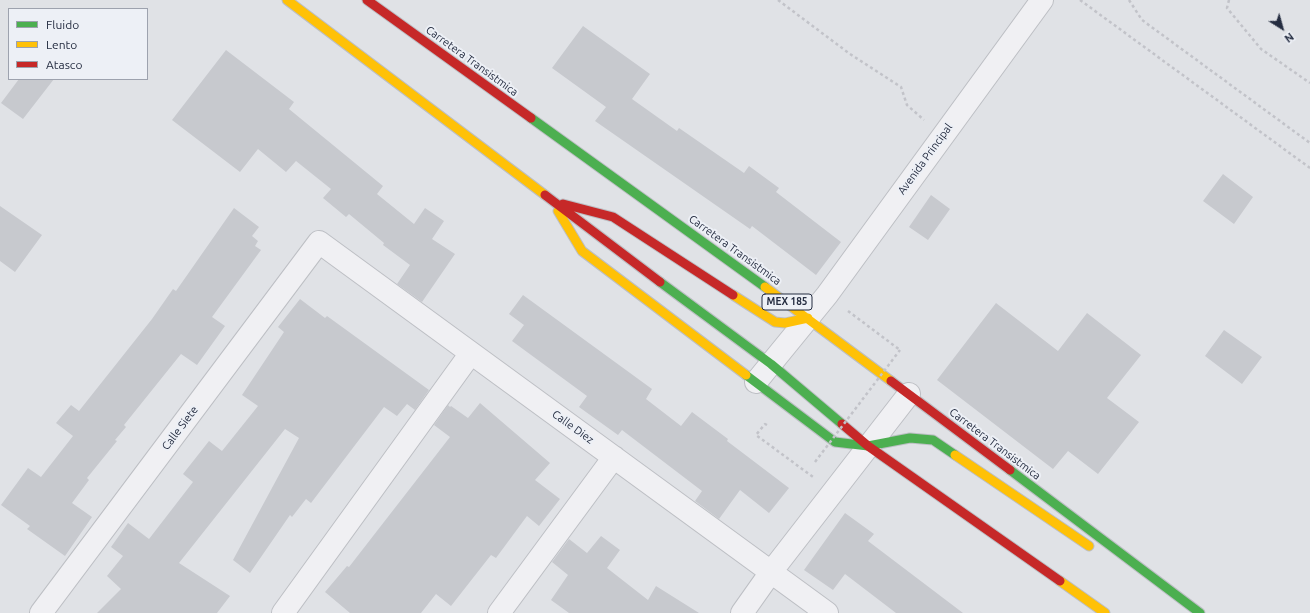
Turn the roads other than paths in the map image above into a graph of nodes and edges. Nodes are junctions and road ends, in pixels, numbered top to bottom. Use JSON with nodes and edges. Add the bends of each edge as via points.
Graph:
{"nodes":[{"id":1,"x":287,"y":0,"type":"edge"},
{"id":2,"x":367,"y":0,"type":"edge"},
{"id":3,"x":1042,"y":0,"type":"edge"},
{"id":4,"x":552,"y":201,"type":"junction"},
{"id":5,"x":319,"y":242,"type":"joint"},
{"id":6,"x":808,"y":318,"type":"junction"},
{"id":7,"x":471,"y":353,"type":"junction"},
{"id":8,"x":771,"y":364,"type":"junction"},
{"id":9,"x":756,"y":382,"type":"junction"},
{"id":10,"x":910,"y":394,"type":"junction"},
{"id":11,"x":868,"y":446,"type":"junction"},
{"id":12,"x":614,"y":457,"type":"junction"},
{"id":13,"x":1128,"y":559,"type":"junction"},
{"id":14,"x":771,"y":572,"type":"junction"},
{"id":15,"x":41,"y":613,"type":"edge"},
{"id":16,"x":283,"y":613,"type":"edge"},
{"id":17,"x":499,"y":613,"type":"edge"},
{"id":18,"x":742,"y":613,"type":"edge"},
{"id":19,"x":827,"y":613,"type":"edge"},
{"id":20,"x":1105,"y":613,"type":"edge"},
{"id":21,"x":1200,"y":613,"type":"edge"}],
"edges":[{"from":1,"to":4,"type":"main road"},
{"from":2,"to":6,"type":"main road","name":"Carretera Transistmica","number":"MEX 185"},
{"from":3,"to":6,"type":"street","name":"Avenida Principal"},
{"from":4,"to":6,"type":"main road","via":[[613,217],[775,322],[785,323]]},
{"from":4,"to":8,"type":"main road"},
{"from":4,"to":9,"type":"main road","via":[[582,252]]},
{"from":5,"to":7,"type":"street","name":"Calle Diez"},
{"from":5,"to":15,"type":"street","name":"Calle Siete"},
{"from":6,"to":8,"type":"street","name":"Avenida Principal"},
{"from":6,"to":10,"type":"main road","name":"Carretera Transistmica","number":"MEX 185"},
{"from":7,"to":12,"type":"street","name":"Calle Diez"},
{"from":7,"to":16,"type":"street"},
{"from":8,"to":9,"type":"street","name":"Avenida Principal"},
{"from":8,"to":11,"type":"main road"},
{"from":9,"to":11,"type":"main road","via":[[835,442]]},
{"from":10,"to":11,"type":"street"},
{"from":10,"to":13,"type":"main road","name":"Carretera Transistmica","number":"MEX 185"},
{"from":11,"to":13,"type":"main road","via":[[910,438],[932,440],[1094,549]]},
{"from":11,"to":14,"type":"street"},
{"from":11,"to":20,"type":"main road"},
{"from":12,"to":14,"type":"street","name":"Calle Diez"},
{"from":12,"to":17,"type":"street"},
{"from":13,"to":21,"type":"main road","name":"Carretera Transistmica","number":"MEX 185"},
{"from":14,"to":18,"type":"street"},
{"from":14,"to":19,"type":"street","name":"Calle Diez"}]}
